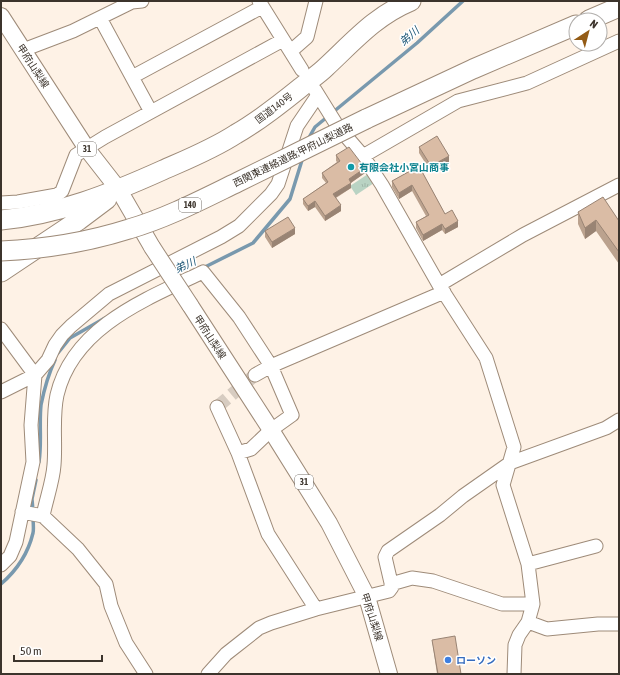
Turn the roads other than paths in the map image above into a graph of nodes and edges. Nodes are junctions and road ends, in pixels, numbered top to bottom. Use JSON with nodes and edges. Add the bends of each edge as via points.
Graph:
{"nodes":[{"id":1,"x":142,"y":1,"type":"edge"},
{"id":2,"x":316,"y":1,"type":"edge"},
{"id":3,"x":411,"y":1,"type":"edge"},
{"id":4,"x":260,"y":4,"type":"edge"},
{"id":5,"x":619,"y":7,"type":"edge"},
{"id":6,"x":607,"y":12,"type":"edge"},
{"id":7,"x":1,"y":16,"type":"edge"},
{"id":8,"x":100,"y":18,"type":"junction"},
{"id":9,"x":568,"y":28,"type":"edge"},
{"id":10,"x":619,"y":41,"type":"edge"},
{"id":11,"x":287,"y":46,"type":"junction"},
{"id":12,"x":23,"y":50,"type":"junction"},
{"id":13,"x":302,"y":70,"type":"dead end"},
{"id":14,"x":132,"y":77,"type":"junction"},
{"id":15,"x":151,"y":112,"type":"junction"},
{"id":16,"x":88,"y":149,"type":"junction"},
{"id":17,"x":363,"y":156,"type":"junction"},
{"id":18,"x":619,"y":186,"type":"edge"},
{"id":19,"x":119,"y":190,"type":"junction"},
{"id":20,"x":1,"y":203,"type":"edge"},
{"id":21,"x":1,"y":220,"type":"edge"},
{"id":22,"x":1,"y":251,"type":"edge"},
{"id":23,"x":1,"y":272,"type":"edge"},
{"id":24,"x":441,"y":289,"type":"junction"},
{"id":25,"x":1,"y":329,"type":"edge"},
{"id":26,"x":271,"y":366,"type":"junction"},
{"id":27,"x":35,"y":375,"type":"junction"},
{"id":28,"x":255,"y":375,"type":"tunnel mouth"},
{"id":29,"x":1,"y":392,"type":"edge"},
{"id":30,"x":217,"y":407,"type":"dead end"},
{"id":31,"x":619,"y":420,"type":"edge"},
{"id":32,"x":271,"y":430,"type":"junction"},
{"id":33,"x":238,"y":453,"type":"junction"},
{"id":34,"x":510,"y":462,"type":"junction"},
{"id":35,"x":22,"y":512,"type":"junction"},
{"id":36,"x":43,"y":516,"type":"junction"},
{"id":37,"x":596,"y":546,"type":"dead end"},
{"id":38,"x":528,"y":564,"type":"junction"},
{"id":39,"x":1,"y":565,"type":"edge"},
{"id":40,"x":391,"y":584,"type":"junction"},
{"id":41,"x":366,"y":597,"type":"junction"},
{"id":42,"x":533,"y":604,"type":"junction"},
{"id":43,"x":316,"y":609,"type":"junction"},
{"id":44,"x":528,"y":622,"type":"junction"},
{"id":45,"x":619,"y":624,"type":"edge"},
{"id":46,"x":146,"y":674,"type":"edge"},
{"id":47,"x":208,"y":674,"type":"edge"},
{"id":48,"x":389,"y":674,"type":"edge"},
{"id":49,"x":514,"y":674,"type":"edge"}],
"edges":[{"from":1,"to":8,"type":"street","via":[[132,2]]},
{"from":2,"to":11,"type":"street","via":[[307,37]]},
{"from":3,"to":19,"type":"highway","name":"国道140号","via":[[382,16],[325,68],[268,114],[236,135]]},
{"from":4,"to":11,"type":"street"},
{"from":4,"to":14,"type":"street"},
{"from":5,"to":6,"type":"highway"},
{"from":7,"to":12,"type":"main road","name":"甲府山梨線","number":"31"},
{"from":8,"to":12,"type":"street"},
{"from":8,"to":14,"type":"street"},
{"from":9,"to":22,"type":"highway","name":"西関東連絡道路;甲府山梨道路","number":"140","bridge":true,"via":[[473,69],[167,215],[131,229],[97,238],[60,246]]},
{"from":10,"to":17,"type":"street","via":[[527,83],[458,101]]},
{"from":11,"to":13,"type":"street"},
{"from":11,"to":15,"type":"street"},
{"from":12,"to":16,"type":"main road","name":"甲府山梨線","number":"31"},
{"from":14,"to":15,"type":"street"},
{"from":15,"to":16,"type":"street"},
{"from":16,"to":19,"type":"main road","name":"甲府山梨線","number":"31"},
{"from":16,"to":20,"type":"street","via":[[76,155],[62,191],[56,195]]},
{"from":17,"to":24,"type":"street"},
{"from":17,"to":27,"type":"street","via":[[338,127],[319,96],[298,126],[278,184],[271,194],[238,226],[221,237],[110,294],[62,335],[48,360]]},
{"from":18,"to":24,"type":"street","via":[[523,235]]},
{"from":19,"to":21,"type":"highway","via":[[33,215]]},
{"from":19,"to":23,"type":"highway"},
{"from":19,"to":32,"type":"main road","name":"甲府山梨線","number":"31","bridge":true,"via":[[152,247]]},
{"from":24,"to":26,"type":"street"},
{"from":24,"to":34,"type":"street","via":[[486,358],[514,447]]},
{"from":25,"to":27,"type":"street"},
{"from":26,"to":28,"type":"street"},
{"from":26,"to":32,"type":"street","via":[[292,416]]},
{"from":26,"to":36,"type":"street","via":[[239,317],[203,272],[128,309],[85,342],[74,354],[64,374],[57,395],[54,466]]},
{"from":27,"to":29,"type":"street"},
{"from":27,"to":35,"type":"street","via":[[31,425],[33,462]]},
{"from":30,"to":33,"type":"street"},
{"from":31,"to":34,"type":"street","via":[[606,428]]},
{"from":32,"to":33,"type":"street","via":[[251,449]]},
{"from":32,"to":41,"type":"main road","name":"甲府山梨線","number":"31","via":[[329,523]]},
{"from":33,"to":43,"type":"street","via":[[268,534]]},
{"from":34,"to":38,"type":"street","via":[[503,485]]},
{"from":34,"to":40,"type":"street","via":[[388,551],[386,556]]},
{"from":35,"to":36,"type":"street"},
{"from":35,"to":39,"type":"street","via":[[16,542],[10,556]]},
{"from":36,"to":46,"type":"street","via":[[78,549],[106,584],[111,606],[126,643]]},
{"from":37,"to":38,"type":"street"},
{"from":38,"to":42,"type":"street"},
{"from":40,"to":41,"type":"street","via":[[389,591]]},
{"from":40,"to":42,"type":"street","via":[[412,578],[433,581],[502,604]]},
{"from":41,"to":43,"type":"street"},
{"from":41,"to":48,"type":"main road","name":"甲府山梨線","number":"31"},
{"from":42,"to":44,"type":"street"},
{"from":43,"to":47,"type":"street","via":[[259,628],[226,654]]},
{"from":44,"to":45,"type":"street","via":[[547,629]]},
{"from":44,"to":49,"type":"street","via":[[515,645]]}]}
